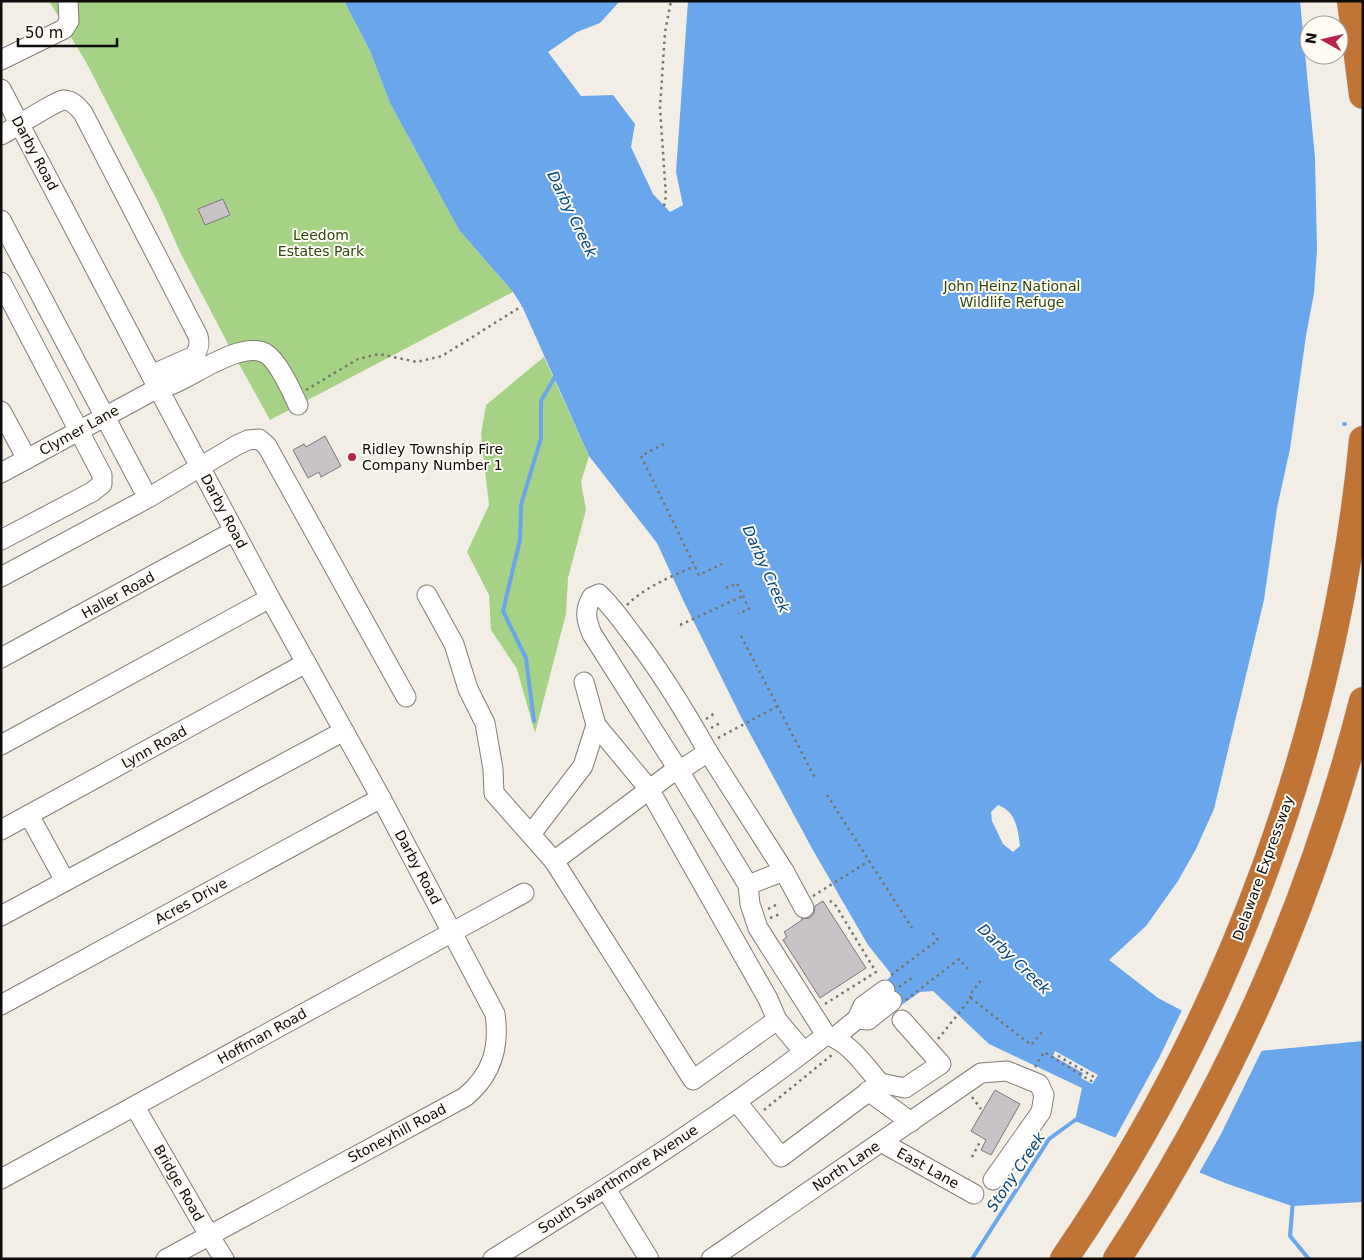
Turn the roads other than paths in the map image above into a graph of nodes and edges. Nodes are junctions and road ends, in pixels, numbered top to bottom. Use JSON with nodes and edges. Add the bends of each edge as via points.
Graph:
{"nodes":[{"id":1,"x":68,"y":1,"type":"edge"},
{"id":2,"x":1351,"y":1,"type":"edge"},
{"id":3,"x":1,"y":60,"type":"edge"},
{"id":4,"x":1,"y":88,"type":"edge"},
{"id":5,"x":1363,"y":95,"type":"edge"},
{"id":6,"x":20,"y":125,"type":"junction"},
{"id":7,"x":1,"y":135,"type":"edge"},
{"id":8,"x":1,"y":220,"type":"edge"},
{"id":9,"x":1,"y":282,"type":"edge"},
{"id":10,"x":154,"y":382,"type":"junction"},
{"id":11,"x":296,"y":401,"type":"road end"},
{"id":12,"x":1,"y":411,"type":"edge"},
{"id":13,"x":105,"y":416,"type":"junction"},
{"id":14,"x":78,"y":431,"type":"junction"},
{"id":15,"x":1363,"y":440,"type":"edge"},
{"id":16,"x":27,"y":459,"type":"junction"},
{"id":17,"x":200,"y":467,"type":"junction"},
{"id":18,"x":1,"y":473,"type":"edge"},
{"id":19,"x":142,"y":487,"type":"dead end"},
{"id":20,"x":234,"y":531,"type":"junction"},
{"id":21,"x":1,"y":540,"type":"edge"},
{"id":22,"x":1,"y":577,"type":"edge"},
{"id":23,"x":427,"y":595,"type":"dead end"},
{"id":24,"x":270,"y":598,"type":"junction"},
{"id":25,"x":1,"y":658,"type":"edge"},
{"id":26,"x":306,"y":663,"type":"junction"},
{"id":27,"x":584,"y":682,"type":"dead end"},
{"id":28,"x":406,"y":697,"type":"dead end"},
{"id":29,"x":1363,"y":701,"type":"edge"},
{"id":30,"x":596,"y":726,"type":"junction"},
{"id":31,"x":344,"y":731,"type":"junction"},
{"id":32,"x":1,"y":745,"type":"edge"},
{"id":33,"x":713,"y":745,"type":"junction"},
{"id":34,"x":679,"y":771,"type":"junction"},
{"id":35,"x":649,"y":789,"type":"junction"},
{"id":36,"x":381,"y":798,"type":"junction"},
{"id":37,"x":29,"y":815,"type":"junction"},
{"id":38,"x":1,"y":830,"type":"edge"},
{"id":39,"x":531,"y":834,"type":"junction"},
{"id":40,"x":554,"y":861,"type":"junction"},
{"id":41,"x":784,"y":872,"type":"junction"},
{"id":42,"x":64,"y":881,"type":"junction"},
{"id":43,"x":748,"y":886,"type":"junction"},
{"id":44,"x":524,"y":893,"type":"dead end"},
{"id":45,"x":804,"y":908,"type":"dead end"},
{"id":46,"x":1,"y":916,"type":"edge"},
{"id":47,"x":452,"y":931,"type":"junction"},
{"id":48,"x":1,"y":1005,"type":"edge"},
{"id":49,"x":777,"y":1020,"type":"junction"},
{"id":50,"x":831,"y":1042,"type":"junction"},
{"id":51,"x":804,"y":1052,"type":"junction"},
{"id":52,"x":874,"y":1087,"type":"junction"},
{"id":53,"x":740,"y":1100,"type":"junction"},
{"id":54,"x":135,"y":1107,"type":"junction"},
{"id":55,"x":911,"y":1122,"type":"junction"},
{"id":56,"x":882,"y":1142,"type":"junction"},
{"id":57,"x":1,"y":1179,"type":"edge"},
{"id":58,"x":993,"y":1180,"type":"dead end"},
{"id":59,"x":606,"y":1189,"type":"junction"},
{"id":60,"x":974,"y":1194,"type":"dead end"},
{"id":61,"x":209,"y":1235,"type":"junction"},
{"id":62,"x":1070,"y":1250,"type":"edge"},
{"id":63,"x":166,"y":1259,"type":"edge"},
{"id":64,"x":224,"y":1259,"type":"edge"},
{"id":65,"x":493,"y":1259,"type":"edge"},
{"id":66,"x":649,"y":1259,"type":"edge"},
{"id":67,"x":711,"y":1259,"type":"edge"},
{"id":68,"x":1117,"y":1259,"type":"edge"}],
"edges":[{"from":1,"to":3,"type":"street","via":[[69,22],[64,29]]},
{"from":2,"to":5,"type":"highway"},
{"from":4,"to":6,"type":"street","name":"Darby Road"},
{"from":6,"to":7,"type":"street"},
{"from":6,"to":10,"type":"street","name":"Darby Road"},
{"from":6,"to":10,"type":"street","via":[[63,100],[77,106],[88,122],[200,343],[194,356]]},
{"from":8,"to":13,"type":"street"},
{"from":9,"to":14,"type":"street"},
{"from":10,"to":11,"type":"street","via":[[171,385],[238,352],[255,350],[266,353],[274,362]]},
{"from":10,"to":13,"type":"street","name":"Clymer Lane"},
{"from":10,"to":17,"type":"street","name":"Darby Road"},
{"from":12,"to":16,"type":"street"},
{"from":13,"to":14,"type":"street","name":"Clymer Lane"},
{"from":13,"to":19,"type":"street"},
{"from":14,"to":16,"type":"street","name":"Clymer Lane"},
{"from":14,"to":21,"type":"street","via":[[102,475],[102,484]]},
{"from":15,"to":62,"type":"highway","name":"Delaware Expressway","via":[[1338,612],[1311,723],[1275,843],[1221,978],[1180,1064],[1108,1192]]},
{"from":16,"to":18,"type":"street","name":"Clymer Lane"},
{"from":17,"to":20,"type":"street","name":"Darby Road"},
{"from":17,"to":22,"type":"street"},
{"from":17,"to":28,"type":"street","via":[[248,440],[259,439],[268,446]]},
{"from":20,"to":24,"type":"street","name":"Darby Road"},
{"from":20,"to":25,"type":"street","name":"Haller Road"},
{"from":23,"to":39,"type":"street","via":[[454,644],[468,689],[485,724],[494,794]]},
{"from":24,"to":26,"type":"street","name":"Darby Road"},
{"from":24,"to":32,"type":"street"},
{"from":26,"to":31,"type":"street","name":"Darby Road"},
{"from":26,"to":37,"type":"street","name":"Lynn Road"},
{"from":27,"to":30,"type":"street"},
{"from":29,"to":68,"type":"highway","via":[[1336,796],[1281,952],[1198,1126]]},
{"from":30,"to":35,"type":"street"},
{"from":30,"to":39,"type":"street","via":[[583,766]]},
{"from":31,"to":36,"type":"street","name":"Darby Road"},
{"from":31,"to":42,"type":"street"},
{"from":33,"to":34,"type":"street"},
{"from":33,"to":34,"type":"street","via":[[686,713],[617,615],[599,594],[592,597],[586,619],[592,634]]},
{"from":33,"to":41,"type":"street"},
{"from":34,"to":35,"type":"street"},
{"from":34,"to":43,"type":"street"},
{"from":35,"to":40,"type":"street"},
{"from":35,"to":49,"type":"street"},
{"from":36,"to":47,"type":"street","name":"Darby Road"},
{"from":36,"to":48,"type":"street","name":"Acres Drive"},
{"from":37,"to":38,"type":"street","name":"Lynn Road"},
{"from":37,"to":42,"type":"street"},
{"from":39,"to":40,"type":"street"},
{"from":40,"to":49,"type":"street","via":[[693,1080]]},
{"from":41,"to":43,"type":"street"},
{"from":41,"to":45,"type":"street"},
{"from":42,"to":46,"type":"street"},
{"from":43,"to":50,"type":"street","via":[[758,928]]},
{"from":44,"to":47,"type":"street","name":"Hoffman Road"},
{"from":47,"to":54,"type":"street","name":"Hoffman Road"},
{"from":47,"to":61,"type":"street","name":"Stoneyhill Road","via":[[496,1014],[497,1045],[480,1082],[464,1097]]},
{"from":49,"to":51,"type":"street"},
{"from":50,"to":51,"type":"street","name":"South Swarthmore Avenue"},
{"from":50,"to":52,"type":"street","via":[[855,1054]]},
{"from":50,"to":52,"type":"street","name":"South Swarthmore Avenue","via":[[857,1019],[868,1020],[894,998],[941,1064],[905,1088]]},
{"from":51,"to":53,"type":"street","name":"South Swarthmore Avenue"},
{"from":52,"to":53,"type":"street","via":[[781,1157]]},
{"from":52,"to":55,"type":"street"},
{"from":53,"to":59,"type":"street","name":"South Swarthmore Avenue"},
{"from":54,"to":57,"type":"street","name":"Hoffman Road"},
{"from":54,"to":61,"type":"street","name":"Bridge Road"},
{"from":55,"to":56,"type":"street","name":"North Lane"},
{"from":55,"to":58,"type":"street","name":"North Lane","via":[[942,1100],[976,1088],[1007,1071],[1038,1084],[1044,1095],[1041,1112]]},
{"from":56,"to":60,"type":"street","name":"East Lane"},
{"from":56,"to":67,"type":"street","name":"North Lane"},
{"from":59,"to":65,"type":"street","name":"South Swarthmore Avenue"},
{"from":59,"to":66,"type":"street"},
{"from":61,"to":63,"type":"street","name":"Stoneyhill Road"},
{"from":61,"to":64,"type":"street","name":"Bridge Road"}]}
